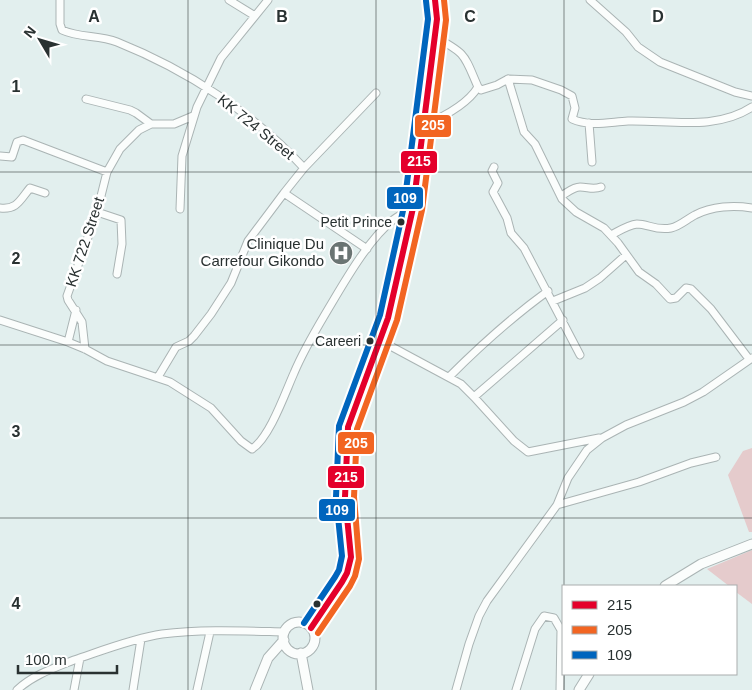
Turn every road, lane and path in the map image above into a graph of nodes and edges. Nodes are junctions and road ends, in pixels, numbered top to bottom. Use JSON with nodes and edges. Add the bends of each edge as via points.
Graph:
{"nodes":[{"id":1,"x":60,"y":0,"type":"edge"},
{"id":2,"x":229,"y":0,"type":"edge"},
{"id":3,"x":268,"y":0,"type":"edge"},
{"id":4,"x":435,"y":0,"type":"edge"},
{"id":5,"x":590,"y":0,"type":"edge"},
{"id":6,"x":255,"y":16,"type":"junction"},
{"id":7,"x":435,"y":37,"type":"junction"},
{"id":8,"x":508,"y":79,"type":"junction"},
{"id":9,"x":478,"y":87,"type":"junction"},
{"id":10,"x":207,"y":88,"type":"junction"},
{"id":11,"x":376,"y":93,"type":"dead end"},
{"id":12,"x":752,"y":96,"type":"edge"},
{"id":13,"x":86,"y":99,"type":"dead end"},
{"id":14,"x":752,"y":107,"type":"edge"},
{"id":15,"x":193,"y":116,"type":"junction"},
{"id":16,"x":589,"y":123,"type":"junction"},
{"id":17,"x":151,"y":124,"type":"junction"},
{"id":18,"x":424,"y":125,"type":"junction"},
{"id":19,"x":0,"y":156,"type":"edge"},
{"id":20,"x":592,"y":162,"type":"dead end"},
{"id":21,"x":494,"y":167,"type":"dead end"},
{"id":22,"x":304,"y":168,"type":"junction"},
{"id":23,"x":107,"y":172,"type":"junction"},
{"id":24,"x":601,"y":187,"type":"dead end"},
{"id":25,"x":45,"y":193,"type":"dead end"},
{"id":26,"x":284,"y":193,"type":"junction"},
{"id":27,"x":561,"y":196,"type":"junction"},
{"id":28,"x":0,"y":208,"type":"edge"},
{"id":29,"x":413,"y":208,"type":"junction"},
{"id":30,"x":752,"y":208,"type":"edge"},
{"id":31,"x":180,"y":209,"type":"dead end"},
{"id":32,"x":97,"y":212,"type":"junction"},
{"id":33,"x":612,"y":235,"type":"junction"},
{"id":34,"x":367,"y":249,"type":"junction"},
{"id":35,"x":626,"y":255,"type":"junction"},
{"id":36,"x":117,"y":274,"type":"dead end"},
{"id":37,"x":548,"y":292,"type":"junction"},
{"id":38,"x":553,"y":301,"type":"junction"},
{"id":39,"x":76,"y":310,"type":"junction"},
{"id":40,"x":0,"y":320,"type":"edge"},
{"id":41,"x":563,"y":320,"type":"junction"},
{"id":42,"x":380,"y":340,"type":"junction"},
{"id":43,"x":68,"y":342,"type":"junction"},
{"id":44,"x":85,"y":349,"type":"junction"},
{"id":45,"x":580,"y":355,"type":"dead end"},
{"id":46,"x":751,"y":359,"type":"edge"},
{"id":47,"x":158,"y":377,"type":"junction"},
{"id":48,"x":449,"y":377,"type":"junction"},
{"id":49,"x":474,"y":397,"type":"junction"},
{"id":50,"x":602,"y":438,"type":"junction"},
{"id":51,"x":716,"y":457,"type":"dead end"},
{"id":52,"x":557,"y":505,"type":"junction"},
{"id":53,"x":752,"y":544,"type":"edge"},
{"id":54,"x":668,"y":585,"type":"edge"},
{"id":55,"x":312,"y":628,"type":"junction"},
{"id":56,"x":210,"y":632,"type":"junction"},
{"id":57,"x":284,"y":636,"type":"junction"},
{"id":58,"x":141,"y":639,"type":"junction"},
{"id":59,"x":301,"y":653,"type":"junction"},
{"id":60,"x":80,"y":658,"type":"junction"},
{"id":61,"x":588,"y":675,"type":"edge"},
{"id":62,"x":458,"y":687,"type":"edge"},
{"id":63,"x":17,"y":690,"type":"edge"},
{"id":64,"x":74,"y":690,"type":"edge"},
{"id":65,"x":133,"y":690,"type":"edge"},
{"id":66,"x":197,"y":690,"type":"edge"},
{"id":67,"x":255,"y":690,"type":"edge"},
{"id":68,"x":308,"y":690,"type":"edge"},
{"id":69,"x":465,"y":690,"type":"edge"},
{"id":70,"x":516,"y":690,"type":"edge"},
{"id":71,"x":560,"y":690,"type":"edge"},
{"id":72,"x":579,"y":690,"type":"edge"}],
"edges":[{"from":1,"to":10,"type":"street","name":"KK 724 Street","via":[[60,28],[64,31],[117,42]]},
{"from":2,"to":6,"type":"street"},
{"from":3,"to":6,"type":"street"},
{"from":4,"to":7,"type":"main road"},
{"from":5,"to":12,"type":"street","via":[[638,47],[660,62]]},
{"from":6,"to":10,"type":"street","via":[[220,58]]},
{"from":7,"to":9,"type":"street","via":[[464,56]]},
{"from":7,"to":18,"type":"main road"},
{"from":8,"to":9,"type":"street","via":[[483,90]]},
{"from":8,"to":16,"type":"street","via":[[532,80],[572,96],[572,119]]},
{"from":8,"to":27,"type":"street","via":[[524,132],[535,144]]},
{"from":9,"to":18,"type":"street","via":[[465,102]]},
{"from":10,"to":15,"type":"street"},
{"from":10,"to":22,"type":"street","name":"KK 724 Street","via":[[245,114]]},
{"from":11,"to":22,"type":"street"},
{"from":13,"to":17,"type":"street","via":[[133,111]]},
{"from":14,"to":16,"type":"street","via":[[722,119],[701,122]]},
{"from":15,"to":17,"type":"street","via":[[174,124]]},
{"from":15,"to":31,"type":"street","via":[[182,156]]},
{"from":16,"to":20,"type":"street"},
{"from":17,"to":23,"type":"street","name":"KK 722 Street","via":[[125,143]]},
{"from":18,"to":29,"type":"main road"},
{"from":19,"to":23,"type":"street","via":[[12,157],[17,142],[23,140]]},
{"from":21,"to":37,"type":"street","via":[[492,171],[498,183],[493,192],[511,233],[524,248]]},
{"from":22,"to":26,"type":"street"},
{"from":23,"to":32,"type":"street","name":"KK 722 Street"},
{"from":24,"to":27,"type":"street","via":[[591,190],[580,187]]},
{"from":25,"to":28,"type":"street","via":[[30,188],[13,208]]},
{"from":26,"to":34,"type":"street"},
{"from":26,"to":47,"type":"street","via":[[248,241],[231,283],[211,314],[194,336],[176,347]]},
{"from":27,"to":33,"type":"street","via":[[576,212]]},
{"from":29,"to":34,"type":"street","via":[[394,219]]},
{"from":29,"to":42,"type":"main road"},
{"from":30,"to":33,"type":"street","via":[[735,205],[709,210],[673,227],[660,229],[640,224]]},
{"from":32,"to":36,"type":"street","via":[[121,220],[122,244]]},
{"from":32,"to":39,"type":"street","name":"KK 722 Street","via":[[67,296]]},
{"from":33,"to":35,"type":"street"},
{"from":34,"to":47,"type":"street","via":[[304,350],[264,436],[252,449],[211,408]]},
{"from":35,"to":38,"type":"street","via":[[585,288]]},
{"from":35,"to":46,"type":"street","via":[[639,272],[670,299],[676,298],[686,288],[691,289]]},
{"from":37,"to":38,"type":"street"},
{"from":37,"to":48,"type":"street","via":[[519,312]]},
{"from":38,"to":41,"type":"street"},
{"from":39,"to":43,"type":"street","name":"KK 722 Street"},
{"from":39,"to":44,"type":"street","name":"KK 722 Street","via":[[82,322]]},
{"from":40,"to":43,"type":"street"},
{"from":41,"to":45,"type":"street"},
{"from":41,"to":49,"type":"street"},
{"from":42,"to":48,"type":"street"},
{"from":42,"to":55,"type":"main road","via":[[348,427],[345,486],[352,557],[350,566]]},
{"from":43,"to":44,"type":"street"},
{"from":44,"to":47,"type":"street","via":[[108,361]]},
{"from":46,"to":50,"type":"street","via":[[703,392]]},
{"from":48,"to":49,"type":"street"},
{"from":49,"to":50,"type":"street","via":[[528,452]]},
{"from":50,"to":52,"type":"street","via":[[577,463]]},
{"from":51,"to":52,"type":"street"},
{"from":52,"to":62,"type":"street","via":[[487,601],[472,635]]},
{"from":53,"to":54,"type":"main road","via":[[701,564]]},
{"from":55,"to":57,"type":"main road","via":[[297,622],[290,625]]},
{"from":55,"to":59,"type":"main road","via":[[314,644]]},
{"from":56,"to":57,"type":"street"},
{"from":56,"to":58,"type":"street","via":[[161,634]]},
{"from":56,"to":66,"type":"street"},
{"from":57,"to":59,"type":"main road","via":[[290,650]]},
{"from":57,"to":67,"type":"main road","via":[[268,658]]},
{"from":58,"to":60,"type":"street"},
{"from":58,"to":65,"type":"street"},
{"from":59,"to":68,"type":"main road"},
{"from":60,"to":63,"type":"street","via":[[35,676]]},
{"from":60,"to":64,"type":"street"},
{"from":61,"to":72,"type":"main road"},
{"from":62,"to":69,"type":"street"},
{"from":70,"to":71,"type":"street","via":[[535,629],[544,616],[554,618],[561,630]]}]}
